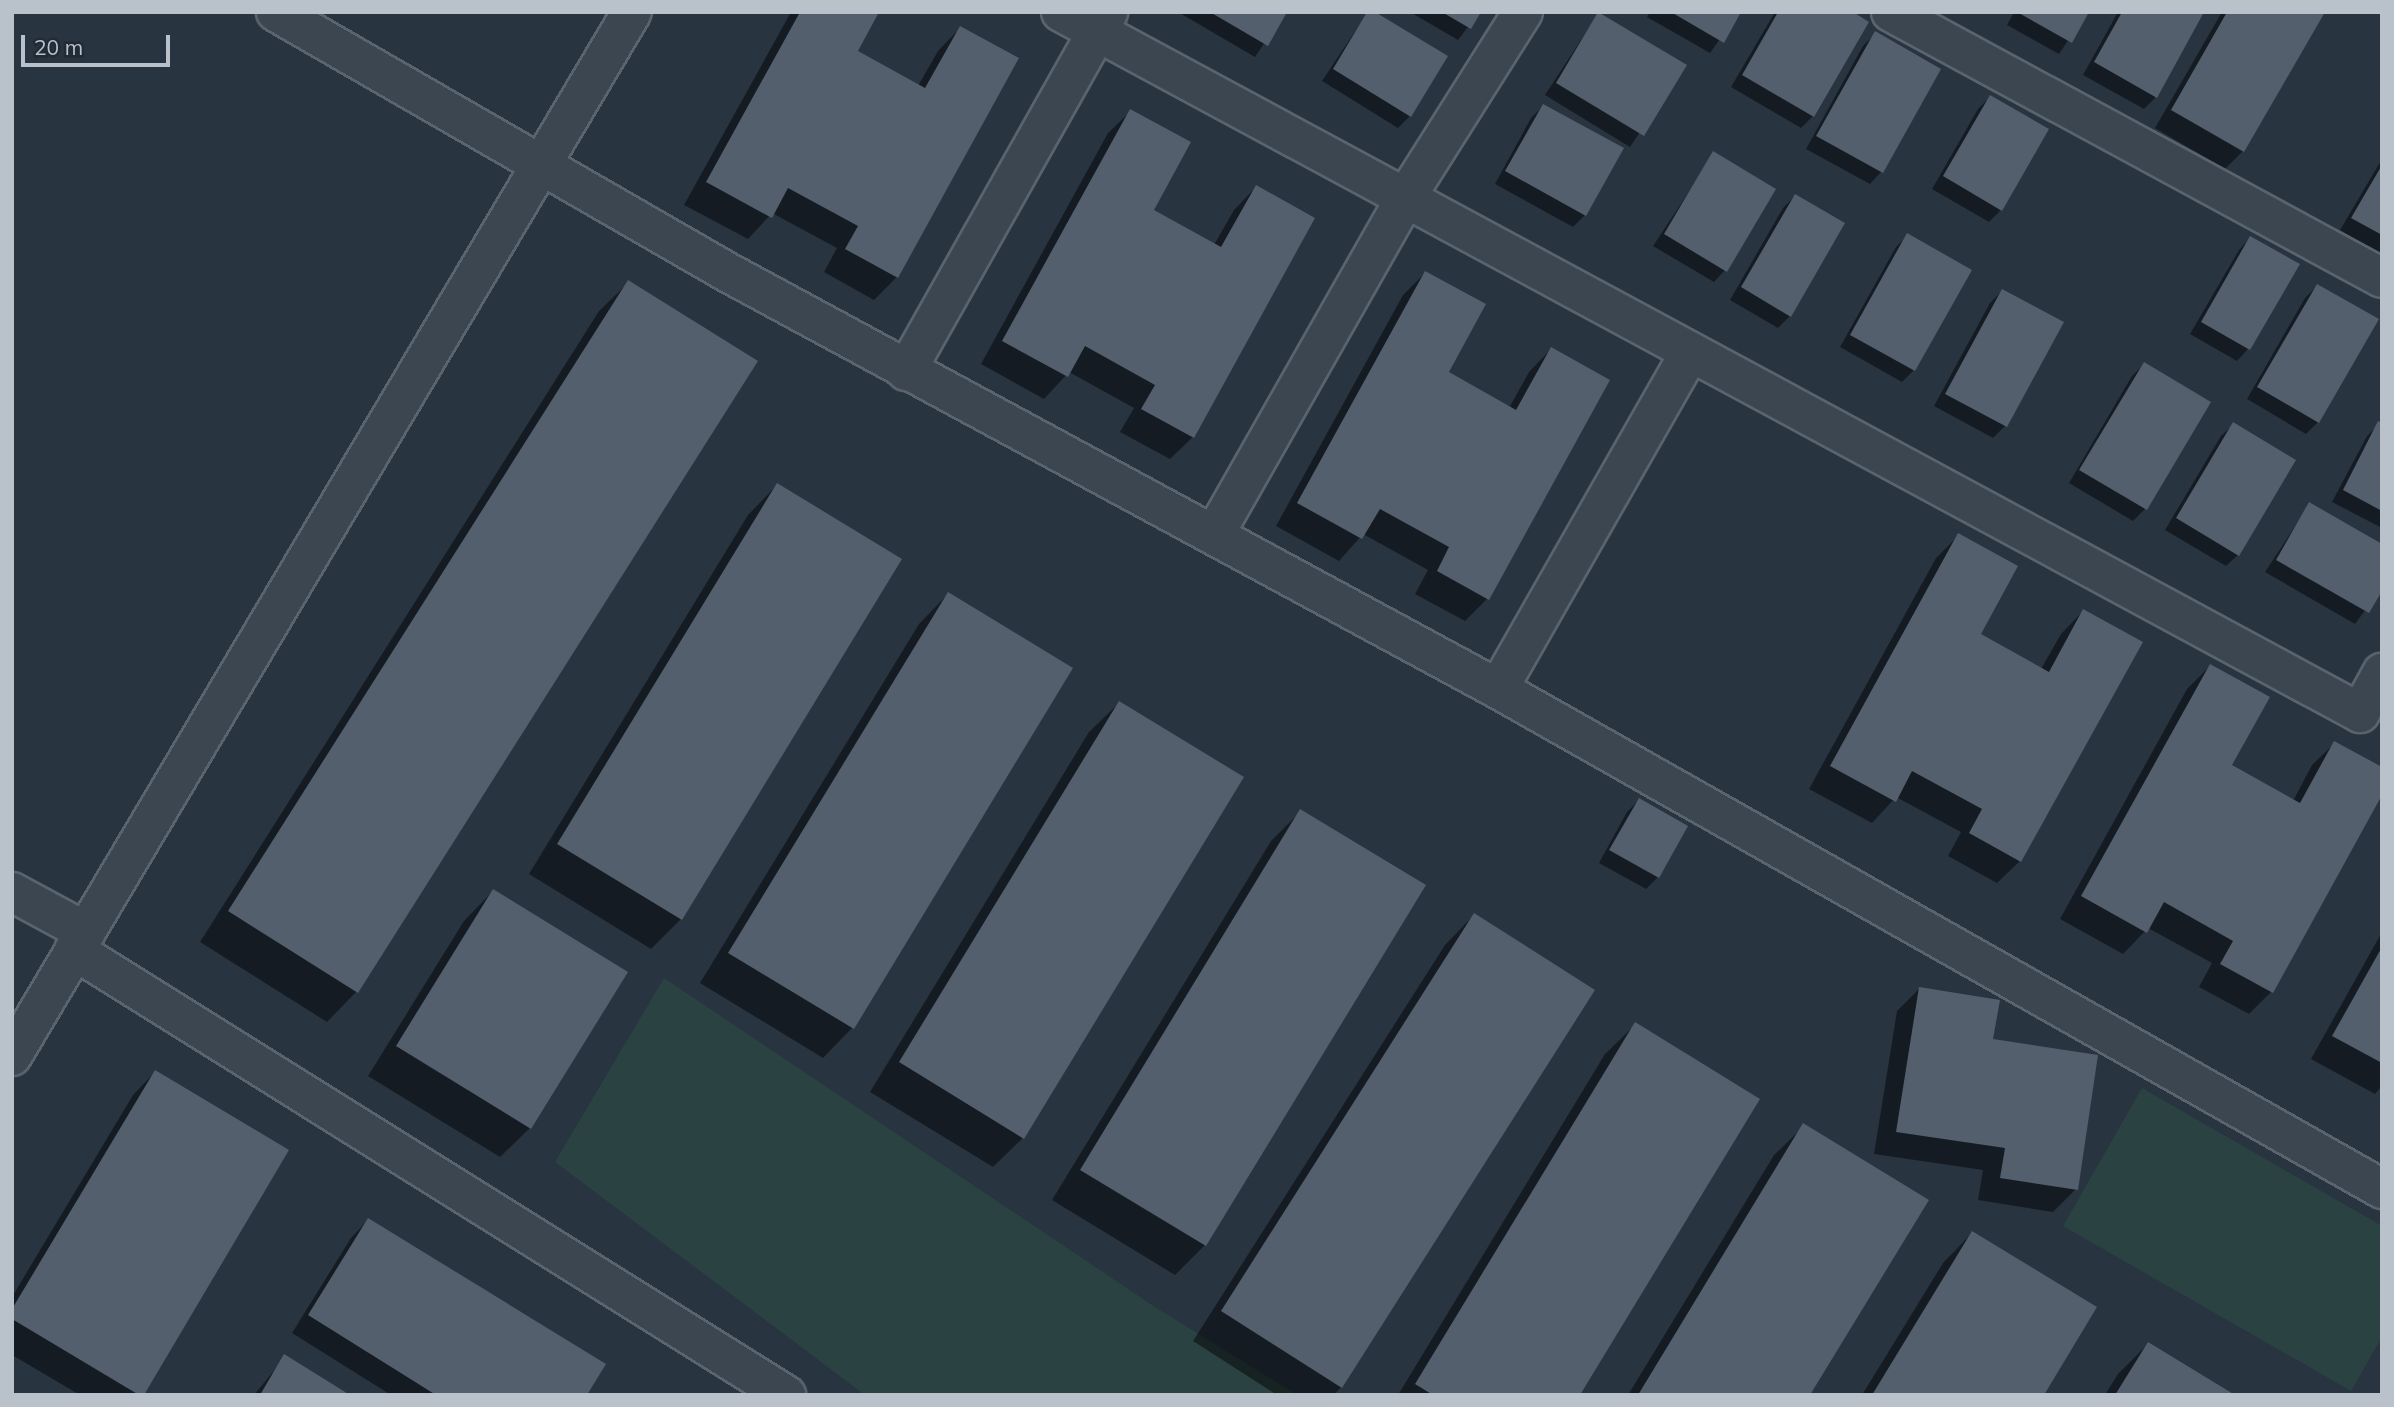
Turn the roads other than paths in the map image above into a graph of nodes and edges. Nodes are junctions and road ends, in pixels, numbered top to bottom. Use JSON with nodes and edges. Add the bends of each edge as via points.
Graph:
{"nodes":[{"id":1,"x":276,"y":12,"type":"edge"},
{"id":2,"x":632,"y":12,"type":"edge"},
{"id":3,"x":1061,"y":12,"type":"edge"},
{"id":4,"x":1523,"y":12,"type":"edge"},
{"id":5,"x":1891,"y":12,"type":"edge"},
{"id":6,"x":1102,"y":22,"type":"edge"},
{"id":7,"x":542,"y":162,"type":"junction"},
{"id":8,"x":1406,"y":197,"type":"junction"},
{"id":9,"x":2382,"y":278,"type":"edge"},
{"id":10,"x":1690,"y":353,"type":"junction"},
{"id":11,"x":906,"y":371,"type":"junction"},
{"id":12,"x":1213,"y":535,"type":"junction"},
{"id":13,"x":2382,"y":673,"type":"edge"},
{"id":14,"x":1498,"y":689,"type":"junction"},
{"id":15,"x":2371,"y":719,"type":"edge"},
{"id":16,"x":12,"y":892,"type":"edge"},
{"id":17,"x":80,"y":941,"type":"junction"},
{"id":18,"x":12,"y":1056,"type":"edge"},
{"id":19,"x":2382,"y":1189,"type":"edge"},
{"id":20,"x":786,"y":1395,"type":"edge"}],
"edges":[{"from":1,"to":7,"type":"street"},
{"from":2,"to":7,"type":"street"},
{"from":3,"to":6,"type":"street"},
{"from":4,"to":8,"type":"street"},
{"from":5,"to":9,"type":"street"},
{"from":6,"to":8,"type":"street"},
{"from":6,"to":11,"type":"street"},
{"from":7,"to":11,"type":"street"},
{"from":7,"to":17,"type":"street"},
{"from":8,"to":10,"type":"street"},
{"from":8,"to":12,"type":"street"},
{"from":10,"to":14,"type":"street"},
{"from":10,"to":15,"type":"street"},
{"from":11,"to":12,"type":"street"},
{"from":12,"to":14,"type":"street"},
{"from":13,"to":15,"type":"street"},
{"from":14,"to":19,"type":"street"},
{"from":16,"to":17,"type":"street"},
{"from":17,"to":18,"type":"street"},
{"from":17,"to":20,"type":"street"}]}
